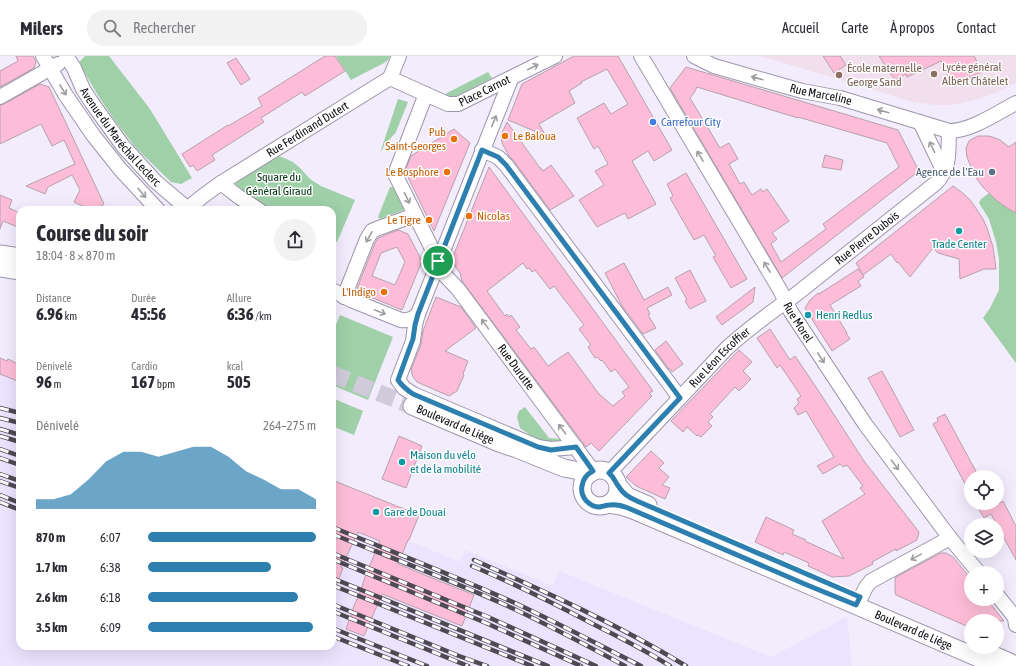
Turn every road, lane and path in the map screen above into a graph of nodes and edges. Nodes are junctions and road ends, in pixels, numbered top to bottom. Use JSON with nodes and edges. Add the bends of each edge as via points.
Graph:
{"nodes":[{"id":1,"x":399,"y":56,"type":"edge"},
{"id":2,"x":555,"y":56,"type":"edge"},
{"id":3,"x":641,"y":56,"type":"edge"},
{"id":4,"x":694,"y":56,"type":"edge"},
{"id":5,"x":68,"y":57,"type":"edge"},
{"id":6,"x":47,"y":62,"type":"edge"},
{"id":7,"x":390,"y":78,"type":"junction"},
{"id":8,"x":511,"y":79,"type":"junction"},
{"id":9,"x":426,"y":94,"type":"junction"},
{"id":10,"x":0,"y":97,"type":"edge"},
{"id":11,"x":1016,"y":103,"type":"edge"},
{"id":12,"x":920,"y":122,"type":"junction"},
{"id":13,"x":949,"y":131,"type":"junction"},
{"id":14,"x":482,"y":150,"type":"junction"},
{"id":15,"x":944,"y":172,"type":"junction"},
{"id":16,"x":221,"y":183,"type":"junction"},
{"id":17,"x":154,"y":206,"type":"edge"},
{"id":18,"x":183,"y":206,"type":"edge"},
{"id":19,"x":192,"y":206,"type":"edge"},
{"id":20,"x":253,"y":206,"type":"edge"},
{"id":21,"x":415,"y":215,"type":"junction"},
{"id":22,"x":0,"y":254,"type":"edge"},
{"id":23,"x":16,"y":256,"type":"edge"},
{"id":24,"x":437,"y":264,"type":"junction"},
{"id":25,"x":0,"y":268,"type":"edge"},
{"id":26,"x":16,"y":270,"type":"edge"},
{"id":27,"x":336,"y":293,"type":"edge"},
{"id":28,"x":786,"y":301,"type":"junction"},
{"id":29,"x":418,"y":314,"type":"junction"},
{"id":30,"x":680,"y":398,"type":"junction"},
{"id":31,"x":412,"y":406,"type":"tunnel mouth"},
{"id":32,"x":499,"y":443,"type":"junction"},
{"id":33,"x":576,"y":447,"type":"junction"},
{"id":34,"x":603,"y":476,"type":"junction"},
{"id":35,"x":582,"y":490,"type":"junction"},
{"id":36,"x":608,"y":504,"type":"junction"},
{"id":37,"x":950,"y":538,"type":"junction"},
{"id":38,"x":973,"y":566,"type":"edge"},
{"id":39,"x":858,"y":601,"type":"junction"},
{"id":40,"x":1004,"y":603,"type":"edge"},
{"id":41,"x":1016,"y":625,"type":"edge"},
{"id":42,"x":964,"y":642,"type":"edge"},
{"id":43,"x":993,"y":654,"type":"edge"},
{"id":44,"x":1016,"y":663,"type":"edge"},
{"id":45,"x":997,"y":666,"type":"edge"}],
"edges":[{"from":1,"to":7,"type":"street"},
{"from":8,"to":2,"type":"street","name":"Place Carnot","one_way":true},
{"from":28,"to":3,"type":"street","name":"Rue Morel","one_way":true},
{"from":12,"to":4,"type":"street","name":"Rue Marceline","one_way":true,"via":[[840,98],[802,91],[714,66]]},
{"from":5,"to":6,"type":"street"},
{"from":5,"to":18,"type":"street","name":"Avenue du Maréchal Leclerc","via":[[92,104],[123,146],[151,178]]},
{"from":6,"to":10,"type":"street"},
{"from":6,"to":17,"type":"street","name":"Avenue du Maréchal Leclerc","one_way":true,"via":[[93,135]]},
{"from":7,"to":9,"type":"street","name":"Place Carnot"},
{"from":7,"to":16,"type":"street","name":"Rue Ferdinand Dutert"},
{"from":8,"to":9,"type":"street","name":"Place Carnot","via":[[458,104],[448,104]]},
{"from":14,"to":8,"type":"street","one_way":true},
{"from":9,"to":21,"type":"street","name":"Rue Durutte","one_way":true,"via":[[396,172]]},
{"from":11,"to":13,"type":"street","via":[[971,127]]},
{"from":12,"to":13,"type":"street","name":"Rue Marceline"},
{"from":15,"to":12,"type":"street","one_way":true},
{"from":13,"to":15,"type":"street","name":"Rue Pierre Dubois","via":[[948,163]]},
{"from":14,"to":24,"type":"street"},
{"from":14,"to":30,"type":"street","via":[[498,157],[506,165]]},
{"from":15,"to":28,"type":"street","name":"Rue Pierre Dubois","via":[[936,183]]},
{"from":16,"to":19,"type":"street","name":"Rue Ferdinand Dutert"},
{"from":16,"to":20,"type":"street"},
{"from":21,"to":24,"type":"street","name":"Rue Durutte"},
{"from":21,"to":27,"type":"street","one_way":true,"via":[[372,231]]},
{"from":22,"to":23,"type":"main road"},
{"from":24,"to":29,"type":"street"},
{"from":33,"to":24,"type":"street","name":"Rue Durutte","one_way":true},
{"from":25,"to":26,"type":"main road"},
{"from":27,"to":29,"type":"street","one_way":true,"via":[[400,320],[407,320]]},
{"from":28,"to":30,"type":"street","name":"Rue Léon Escoffier","via":[[727,348]]},
{"from":28,"to":37,"type":"street","name":"Rue Morel","one_way":true,"via":[[865,424]]},
{"from":29,"to":33,"type":"street","name":"Boulevard de Liège","via":[[413,339],[398,380],[404,388],[538,447],[551,450]]},
{"from":30,"to":34,"type":"street","name":"Rue Léon Escoffier"},
{"from":31,"to":32,"type":"main road","name":"Boulevard de Liège"},
{"from":32,"to":34,"type":"main road","name":"Boulevard de Liège","via":[[569,469]]},
{"from":32,"to":35,"type":"main road","name":"Boulevard de Liège"},
{"from":33,"to":34,"type":"street","name":"Rue Durutte"},
{"from":34,"to":35,"type":"main road","via":[[587,476]]},
{"from":34,"to":36,"type":"main road","via":[[618,490],[612,502]]},
{"from":34,"to":39,"type":"main road","name":"Boulevard de Liège","via":[[637,501]]},
{"from":35,"to":36,"type":"main road","via":[[584,497],[591,504],[600,507]]},
{"from":36,"to":39,"type":"main road","name":"Boulevard de Liège","via":[[628,508],[807,585]]},
{"from":37,"to":38,"type":"street","name":"Rue Morel"},
{"from":37,"to":39,"type":"street","one_way":true,"via":[[872,581]]},
{"from":39,"to":42,"type":"main road","name":"Boulevard de Liège"},
{"from":39,"to":45,"type":"main road","name":"Boulevard de Liège"},
{"from":40,"to":41,"type":"street","via":[[1013,614]]},
{"from":43,"to":44,"type":"main road"}]}
